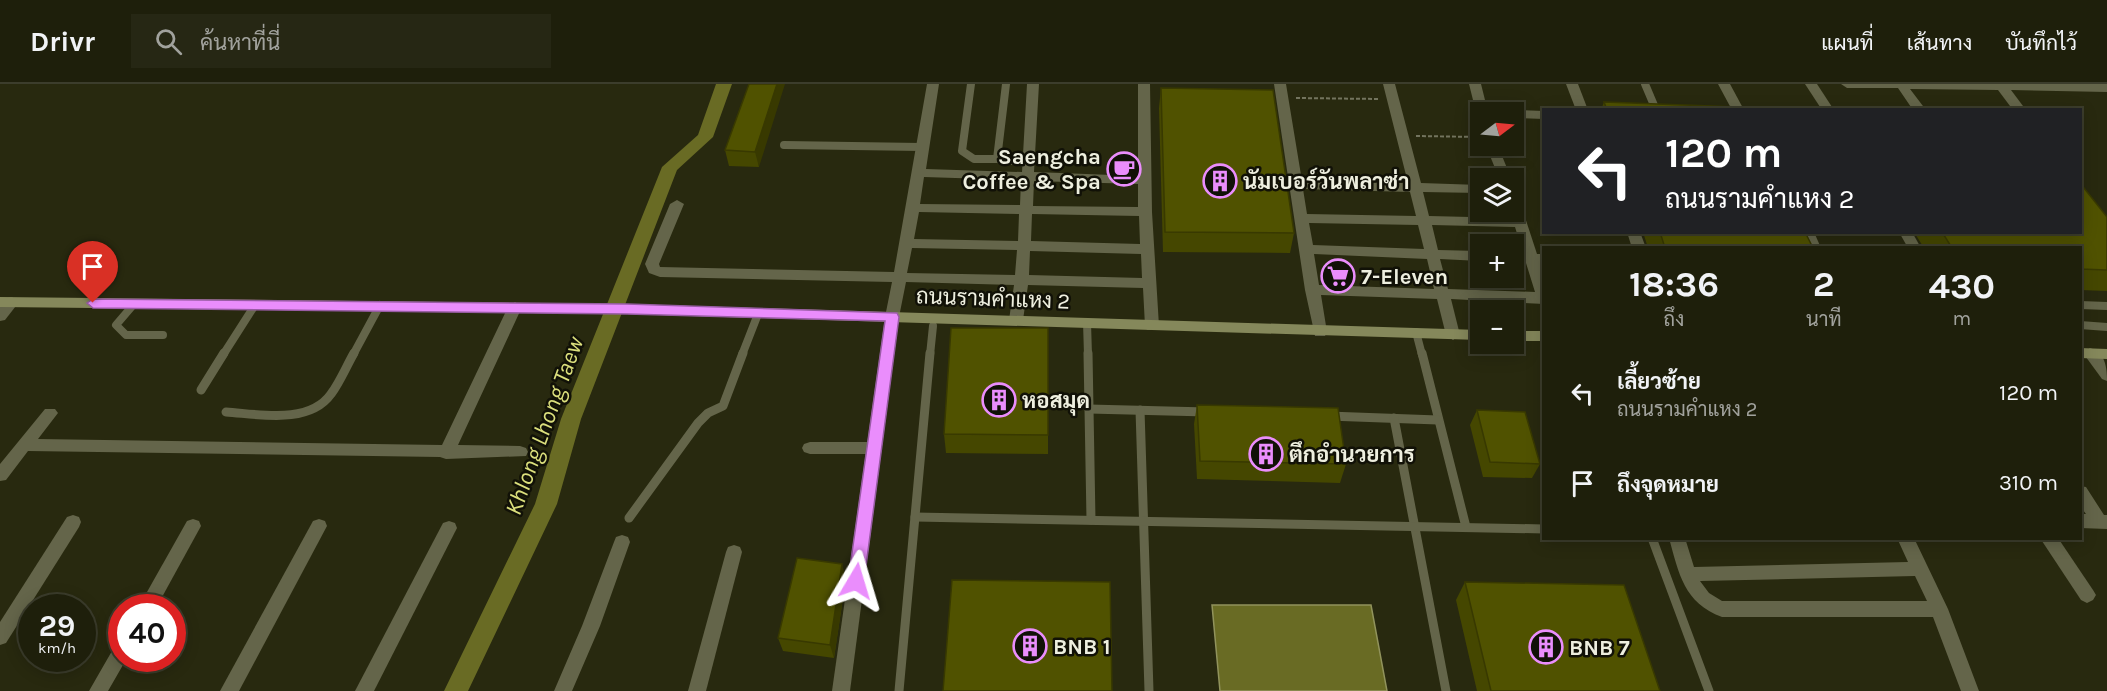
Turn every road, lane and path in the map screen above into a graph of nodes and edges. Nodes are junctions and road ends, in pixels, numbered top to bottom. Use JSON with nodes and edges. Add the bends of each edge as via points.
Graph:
{"nodes":[{"id":1,"x":933,"y":84,"type":"edge"},
{"id":2,"x":971,"y":84,"type":"edge"},
{"id":3,"x":1006,"y":84,"type":"edge"},
{"id":4,"x":1034,"y":84,"type":"edge"},
{"id":5,"x":1389,"y":84,"type":"edge"},
{"id":6,"x":1475,"y":84,"type":"edge"},
{"id":7,"x":1572,"y":84,"type":"edge"},
{"id":8,"x":1645,"y":84,"type":"edge"},
{"id":9,"x":1724,"y":84,"type":"edge"},
{"id":10,"x":1812,"y":84,"type":"edge"},
{"id":11,"x":1847,"y":84,"type":"edge"},
{"id":12,"x":1902,"y":85,"type":"edge"},
{"id":13,"x":2001,"y":86,"type":"edge"},
{"id":14,"x":2107,"y":88,"type":"edge"},
{"id":15,"x":1147,"y":92,"type":"edge"},
{"id":16,"x":1277,"y":93,"type":"edge"},
{"id":17,"x":1393,"y":99,"type":"junction"},
{"id":18,"x":1480,"y":102,"type":"edge"},
{"id":19,"x":1581,"y":108,"type":"edge"},
{"id":20,"x":1655,"y":108,"type":"edge"},
{"id":21,"x":1737,"y":108,"type":"edge"},
{"id":22,"x":1827,"y":108,"type":"edge"},
{"id":23,"x":1919,"y":108,"type":"edge"},
{"id":24,"x":2018,"y":108,"type":"edge"},
{"id":25,"x":1524,"y":114,"type":"edge"},
{"id":26,"x":1542,"y":115,"type":"edge"},
{"id":27,"x":1403,"y":136,"type":"junction"},
{"id":28,"x":1470,"y":137,"type":"edge"},
{"id":29,"x":784,"y":145,"type":"dead end"},
{"id":30,"x":921,"y":147,"type":"junction"},
{"id":31,"x":998,"y":159,"type":"junction"},
{"id":32,"x":1027,"y":170,"type":"junction"},
{"id":33,"x":918,"y":173,"type":"junction"},
{"id":34,"x":1146,"y":180,"type":"junction"},
{"id":35,"x":1295,"y":185,"type":"junction"},
{"id":36,"x":1418,"y":188,"type":"junction"},
{"id":37,"x":1470,"y":189,"type":"edge"},
{"id":38,"x":677,"y":204,"type":"dead end"},
{"id":39,"x":913,"y":208,"type":"junction"},
{"id":40,"x":1026,"y":211,"type":"junction"},
{"id":41,"x":1145,"y":213,"type":"junction"},
{"id":42,"x":1301,"y":218,"type":"junction"},
{"id":43,"x":1426,"y":221,"type":"junction"},
{"id":44,"x":1521,"y":223,"type":"joint"},
{"id":45,"x":907,"y":243,"type":"junction"},
{"id":46,"x":1022,"y":245,"type":"junction"},
{"id":47,"x":1147,"y":249,"type":"junction"},
{"id":48,"x":1306,"y":249,"type":"junction"},
{"id":49,"x":1433,"y":254,"type":"junction"},
{"id":50,"x":1470,"y":256,"type":"edge"},
{"id":51,"x":1537,"y":259,"type":"edge"},
{"id":52,"x":898,"y":279,"type":"junction"},
{"id":53,"x":1022,"y":281,"type":"junction"},
{"id":54,"x":1149,"y":283,"type":"junction"},
{"id":55,"x":1312,"y":290,"type":"junction"},
{"id":56,"x":1542,"y":292,"type":"edge"},
{"id":57,"x":1444,"y":294,"type":"junction"},
{"id":58,"x":1542,"y":298,"type":"edge"},
{"id":59,"x":6,"y":302,"type":"edge"},
{"id":60,"x":134,"y":303,"type":"junction"},
{"id":61,"x":255,"y":305,"type":"junction"},
{"id":62,"x":380,"y":305,"type":"junction"},
{"id":63,"x":2082,"y":305,"type":"edge"},
{"id":64,"x":2107,"y":306,"type":"edge"},
{"id":65,"x":515,"y":307,"type":"junction"},
{"id":66,"x":758,"y":314,"type":"junction"},
{"id":67,"x":0,"y":316,"type":"edge"},
{"id":68,"x":892,"y":317,"type":"junction"},
{"id":69,"x":1017,"y":320,"type":"junction"},
{"id":70,"x":933,"y":322,"type":"junction"},
{"id":71,"x":1087,"y":322,"type":"junction"},
{"id":72,"x":2082,"y":325,"type":"edge"},
{"id":73,"x":1152,"y":326,"type":"junction"},
{"id":74,"x":2107,"y":327,"type":"edge"},
{"id":75,"x":1320,"y":332,"type":"junction"},
{"id":76,"x":1416,"y":332,"type":"junction"},
{"id":77,"x":163,"y":335,"type":"dead end"},
{"id":78,"x":1453,"y":335,"type":"junction"},
{"id":79,"x":1470,"y":335,"type":"edge"},
{"id":80,"x":1524,"y":336,"type":"edge"},
{"id":81,"x":1542,"y":336,"type":"edge"},
{"id":82,"x":2085,"y":353,"type":"edge"},
{"id":83,"x":2107,"y":354,"type":"edge"},
{"id":84,"x":2107,"y":375,"type":"edge"},
{"id":85,"x":201,"y":390,"type":"dead end"},
{"id":86,"x":1089,"y":409,"type":"junction"},
{"id":87,"x":1140,"y":410,"type":"junction"},
{"id":88,"x":226,"y":412,"type":"dead end"},
{"id":89,"x":1212,"y":412,"type":"edge"},
{"id":90,"x":50,"y":413,"type":"dead end"},
{"id":91,"x":1316,"y":416,"type":"edge"},
{"id":92,"x":1394,"y":418,"type":"junction"},
{"id":93,"x":1438,"y":420,"type":"junction"},
{"id":94,"x":25,"y":445,"type":"junction"},
{"id":95,"x":810,"y":448,"type":"dead end"},
{"id":96,"x":873,"y":448,"type":"junction"},
{"id":97,"x":520,"y":452,"type":"dead end"},
{"id":98,"x":446,"y":453,"type":"junction"},
{"id":99,"x":0,"y":475,"type":"edge"},
{"id":100,"x":2082,"y":494,"type":"edge"},
{"id":101,"x":915,"y":516,"type":"junction"},
{"id":102,"x":629,"y":518,"type":"dead end"},
{"id":103,"x":1091,"y":520,"type":"junction"},
{"id":104,"x":1142,"y":521,"type":"junction"},
{"id":105,"x":2082,"y":521,"type":"edge"},
{"id":106,"x":73,"y":522,"type":"dead end"},
{"id":107,"x":2104,"y":522,"type":"edge"},
{"id":108,"x":193,"y":526,"type":"dead end"},
{"id":109,"x":319,"y":526,"type":"dead end"},
{"id":110,"x":1415,"y":526,"type":"junction"},
{"id":111,"x":1466,"y":527,"type":"junction"},
{"id":112,"x":448,"y":528,"type":"dead end"},
{"id":113,"x":1542,"y":529,"type":"edge"},
{"id":114,"x":1653,"y":540,"type":"edge"},
{"id":115,"x":1678,"y":540,"type":"edge"},
{"id":116,"x":1906,"y":540,"type":"edge"},
{"id":117,"x":2049,"y":540,"type":"edge"},
{"id":118,"x":622,"y":542,"type":"dead end"},
{"id":119,"x":734,"y":552,"type":"dead end"},
{"id":120,"x":1921,"y":568,"type":"junction"},
{"id":121,"x":1689,"y":573,"type":"junction"},
{"id":122,"x":154,"y":594,"type":"edge"},
{"id":123,"x":2087,"y":595,"type":"dead end"},
{"id":124,"x":1939,"y":609,"type":"junction"},
{"id":125,"x":8,"y":613,"type":"edge"},
{"id":126,"x":0,"y":637,"type":"edge"},
{"id":127,"x":109,"y":672,"type":"edge"},
{"id":128,"x":98,"y":691,"type":"edge"},
{"id":129,"x":229,"y":691,"type":"edge"},
{"id":130,"x":364,"y":691,"type":"edge"},
{"id":131,"x":563,"y":691,"type":"edge"},
{"id":132,"x":697,"y":691,"type":"edge"},
{"id":133,"x":842,"y":691,"type":"edge"},
{"id":134,"x":899,"y":691,"type":"edge"},
{"id":135,"x":1149,"y":691,"type":"edge"},
{"id":136,"x":1446,"y":691,"type":"edge"},
{"id":137,"x":1709,"y":691,"type":"edge"},
{"id":138,"x":1970,"y":691,"type":"edge"}],
"edges":[{"from":1,"to":30,"type":"street"},
{"from":2,"to":31,"type":"lane","via":[[962,151],[974,159]]},
{"from":3,"to":31,"type":"lane"},
{"from":4,"to":32,"type":"street"},
{"from":5,"to":17,"type":"street"},
{"from":6,"to":18,"type":"street"},
{"from":7,"to":19,"type":"street"},
{"from":8,"to":20,"type":"lane"},
{"from":9,"to":21,"type":"street"},
{"from":10,"to":22,"type":"street"},
{"from":11,"to":12,"type":"street"},
{"from":12,"to":13,"type":"street"},
{"from":12,"to":23,"type":"street"},
{"from":13,"to":14,"type":"street"},
{"from":13,"to":24,"type":"street"},
{"from":15,"to":34,"type":"street"},
{"from":16,"to":17,"type":"path"},
{"from":16,"to":35,"type":"street"},
{"from":17,"to":27,"type":"street"},
{"from":25,"to":26,"type":"street"},
{"from":27,"to":28,"type":"path"},
{"from":27,"to":36,"type":"street"},
{"from":29,"to":30,"type":"lane"},
{"from":30,"to":33,"type":"street"},
{"from":31,"to":32,"type":"lane"},
{"from":32,"to":33,"type":"street"},
{"from":32,"to":34,"type":"street"},
{"from":32,"to":40,"type":"street"},
{"from":33,"to":39,"type":"street"},
{"from":34,"to":41,"type":"street"},
{"from":35,"to":36,"type":"street"},
{"from":35,"to":42,"type":"street"},
{"from":36,"to":37,"type":"street"},
{"from":36,"to":43,"type":"street"},
{"from":38,"to":52,"type":"street","via":[[652,264],[654,270]]},
{"from":39,"to":40,"type":"street"},
{"from":39,"to":45,"type":"street"},
{"from":40,"to":41,"type":"street"},
{"from":40,"to":46,"type":"street"},
{"from":41,"to":47,"type":"street"},
{"from":42,"to":43,"type":"street"},
{"from":42,"to":48,"type":"street"},
{"from":43,"to":44,"type":"street"},
{"from":43,"to":49,"type":"street"},
{"from":44,"to":51,"type":"street"},
{"from":45,"to":46,"type":"street"},
{"from":45,"to":52,"type":"street"},
{"from":46,"to":47,"type":"street"},
{"from":46,"to":53,"type":"street"},
{"from":47,"to":54,"type":"street"},
{"from":48,"to":49,"type":"street"},
{"from":48,"to":55,"type":"street"},
{"from":49,"to":50,"type":"street"},
{"from":49,"to":57,"type":"street"},
{"from":51,"to":56,"type":"street"},
{"from":52,"to":53,"type":"street"},
{"from":52,"to":68,"type":"street"},
{"from":53,"to":54,"type":"street"},
{"from":53,"to":69,"type":"street"},
{"from":54,"to":73,"type":"street"},
{"from":55,"to":57,"type":"street"},
{"from":55,"to":75,"type":"street"},
{"from":57,"to":58,"type":"street"},
{"from":57,"to":78,"type":"street"},
{"from":59,"to":60,"type":"main road","name":"ถนนรามคำแหง 2"},
{"from":59,"to":67,"type":"street"},
{"from":60,"to":61,"type":"main road","name":"ถนนรามคำแหง 2"},
{"from":60,"to":77,"type":"lane","via":[[116,325],[126,335]]},
{"from":61,"to":62,"type":"main road","name":"ถนนรามคำแหง 2"},
{"from":61,"to":85,"type":"lane"},
{"from":62,"to":65,"type":"main road","name":"ถนนรามคำแหง 2"},
{"from":62,"to":88,"type":"lane","via":[[331,395],[320,407],[302,414]]},
{"from":63,"to":64,"type":"lane"},
{"from":65,"to":66,"type":"main road","name":"ถนนรามคำแหง 2"},
{"from":65,"to":98,"type":"street"},
{"from":66,"to":68,"type":"main road","name":"ถนนรามคำแหง 2"},
{"from":66,"to":102,"type":"lane","via":[[723,406],[698,423]]},
{"from":68,"to":70,"type":"main road","name":"ถนนรามคำแหง 2"},
{"from":68,"to":96,"type":"street"},
{"from":69,"to":70,"type":"main road","name":"ถนนรามคำแหง 2"},
{"from":69,"to":71,"type":"main road","name":"ถนนรามคำแหง 2"},
{"from":70,"to":101,"type":"lane"},
{"from":71,"to":73,"type":"main road","name":"ถนนรามคำแหง 2"},
{"from":71,"to":86,"type":"lane"},
{"from":72,"to":74,"type":"lane"},
{"from":73,"to":75,"type":"main road","name":"ถนนรามคำแหง 2"},
{"from":75,"to":76,"type":"main road","name":"ถนนรามคำแหง 2"},
{"from":76,"to":78,"type":"main road","name":"ถนนรามคำแหง 2"},
{"from":76,"to":93,"type":"lane"},
{"from":78,"to":79,"type":"main road","name":"ถนนรามคำแหง 2"},
{"from":80,"to":81,"type":"main road"},
{"from":82,"to":83,"type":"main road"},
{"from":82,"to":84,"type":"street"},
{"from":86,"to":87,"type":"lane"},
{"from":86,"to":103,"type":"lane"},
{"from":87,"to":89,"type":"lane"},
{"from":87,"to":104,"type":"lane"},
{"from":90,"to":94,"type":"street"},
{"from":91,"to":92,"type":"lane"},
{"from":92,"to":93,"type":"lane"},
{"from":92,"to":110,"type":"lane"},
{"from":93,"to":111,"type":"lane"},
{"from":94,"to":98,"type":"street"},
{"from":94,"to":99,"type":"street"},
{"from":95,"to":96,"type":"street"},
{"from":96,"to":133,"type":"street"},
{"from":97,"to":98,"type":"street"},
{"from":100,"to":107,"type":"street"},
{"from":101,"to":103,"type":"lane"},
{"from":101,"to":134,"type":"lane"},
{"from":103,"to":104,"type":"lane"},
{"from":104,"to":110,"type":"lane"},
{"from":104,"to":135,"type":"lane"},
{"from":105,"to":107,"type":"street"},
{"from":106,"to":125,"type":"street"},
{"from":108,"to":122,"type":"street"},
{"from":109,"to":129,"type":"street"},
{"from":110,"to":111,"type":"lane"},
{"from":110,"to":136,"type":"lane"},
{"from":111,"to":113,"type":"lane"},
{"from":112,"to":130,"type":"street"},
{"from":114,"to":137,"type":"lane"},
{"from":115,"to":121,"type":"street"},
{"from":116,"to":120,"type":"street"},
{"from":117,"to":123,"type":"street"},
{"from":118,"to":131,"type":"street"},
{"from":119,"to":132,"type":"street"},
{"from":120,"to":121,"type":"street"},
{"from":120,"to":124,"type":"street"},
{"from":121,"to":124,"type":"street","via":[[1700,599],[1722,609]]},
{"from":124,"to":138,"type":"street"},
{"from":125,"to":126,"type":"street"},
{"from":127,"to":128,"type":"street"}]}
